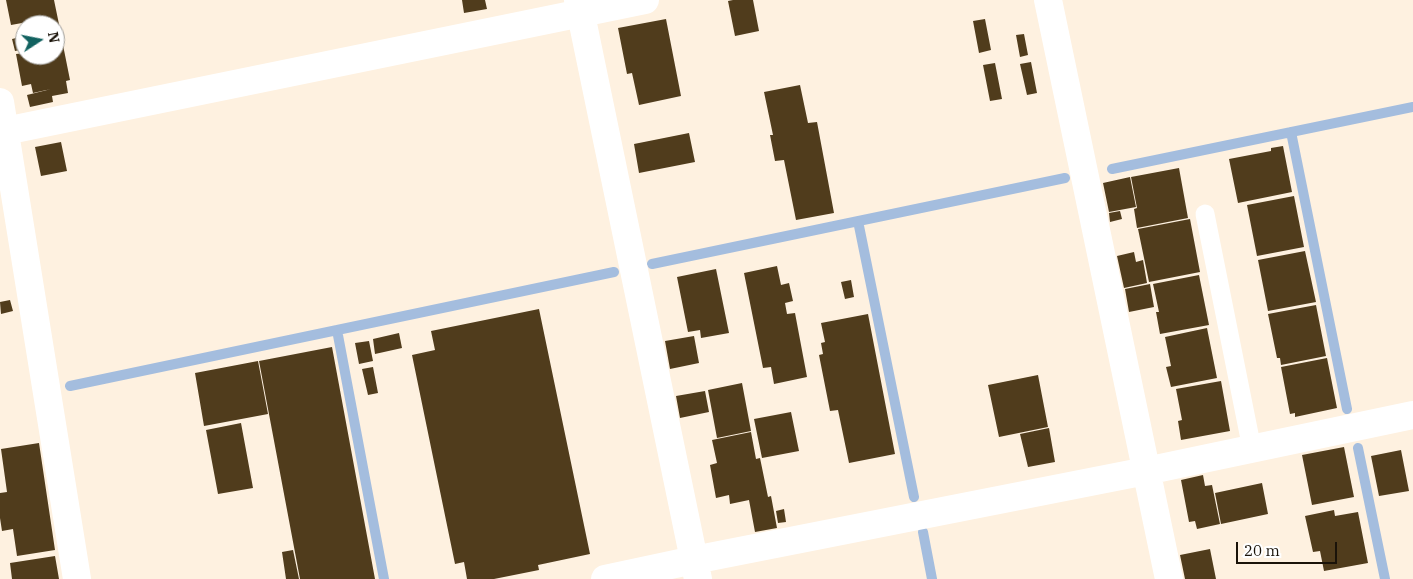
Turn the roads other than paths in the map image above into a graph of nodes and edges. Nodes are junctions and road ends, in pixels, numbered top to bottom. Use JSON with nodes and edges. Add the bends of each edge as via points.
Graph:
{"nodes":[{"id":1,"x":645,"y":0,"type":"edge"},
{"id":2,"x":1048,"y":0,"type":"edge"},
{"id":3,"x":580,"y":7,"type":"edge"},
{"id":4,"x":0,"y":102,"type":"edge"},
{"id":5,"x":2,"y":131,"type":"edge"},
{"id":6,"x":1205,"y":214,"type":"dead end"},
{"id":7,"x":1413,"y":415,"type":"edge"},
{"id":8,"x":1252,"y":449,"type":"junction"},
{"id":9,"x":1146,"y":471,"type":"junction"},
{"id":10,"x":696,"y":569,"type":"edge"},
{"id":11,"x":77,"y":579,"type":"edge"},
{"id":12,"x":604,"y":579,"type":"edge"},
{"id":13,"x":1168,"y":579,"type":"edge"}],
"edges":[{"from":1,"to":3,"type":"street"},
{"from":2,"to":9,"type":"street"},
{"from":3,"to":5,"type":"street"},
{"from":3,"to":10,"type":"street"},
{"from":4,"to":5,"type":"street"},
{"from":5,"to":11,"type":"street"},
{"from":6,"to":8,"type":"lane"},
{"from":7,"to":8,"type":"street"},
{"from":8,"to":9,"type":"street"},
{"from":9,"to":10,"type":"street"},
{"from":9,"to":13,"type":"street"},
{"from":10,"to":12,"type":"street"}]}
